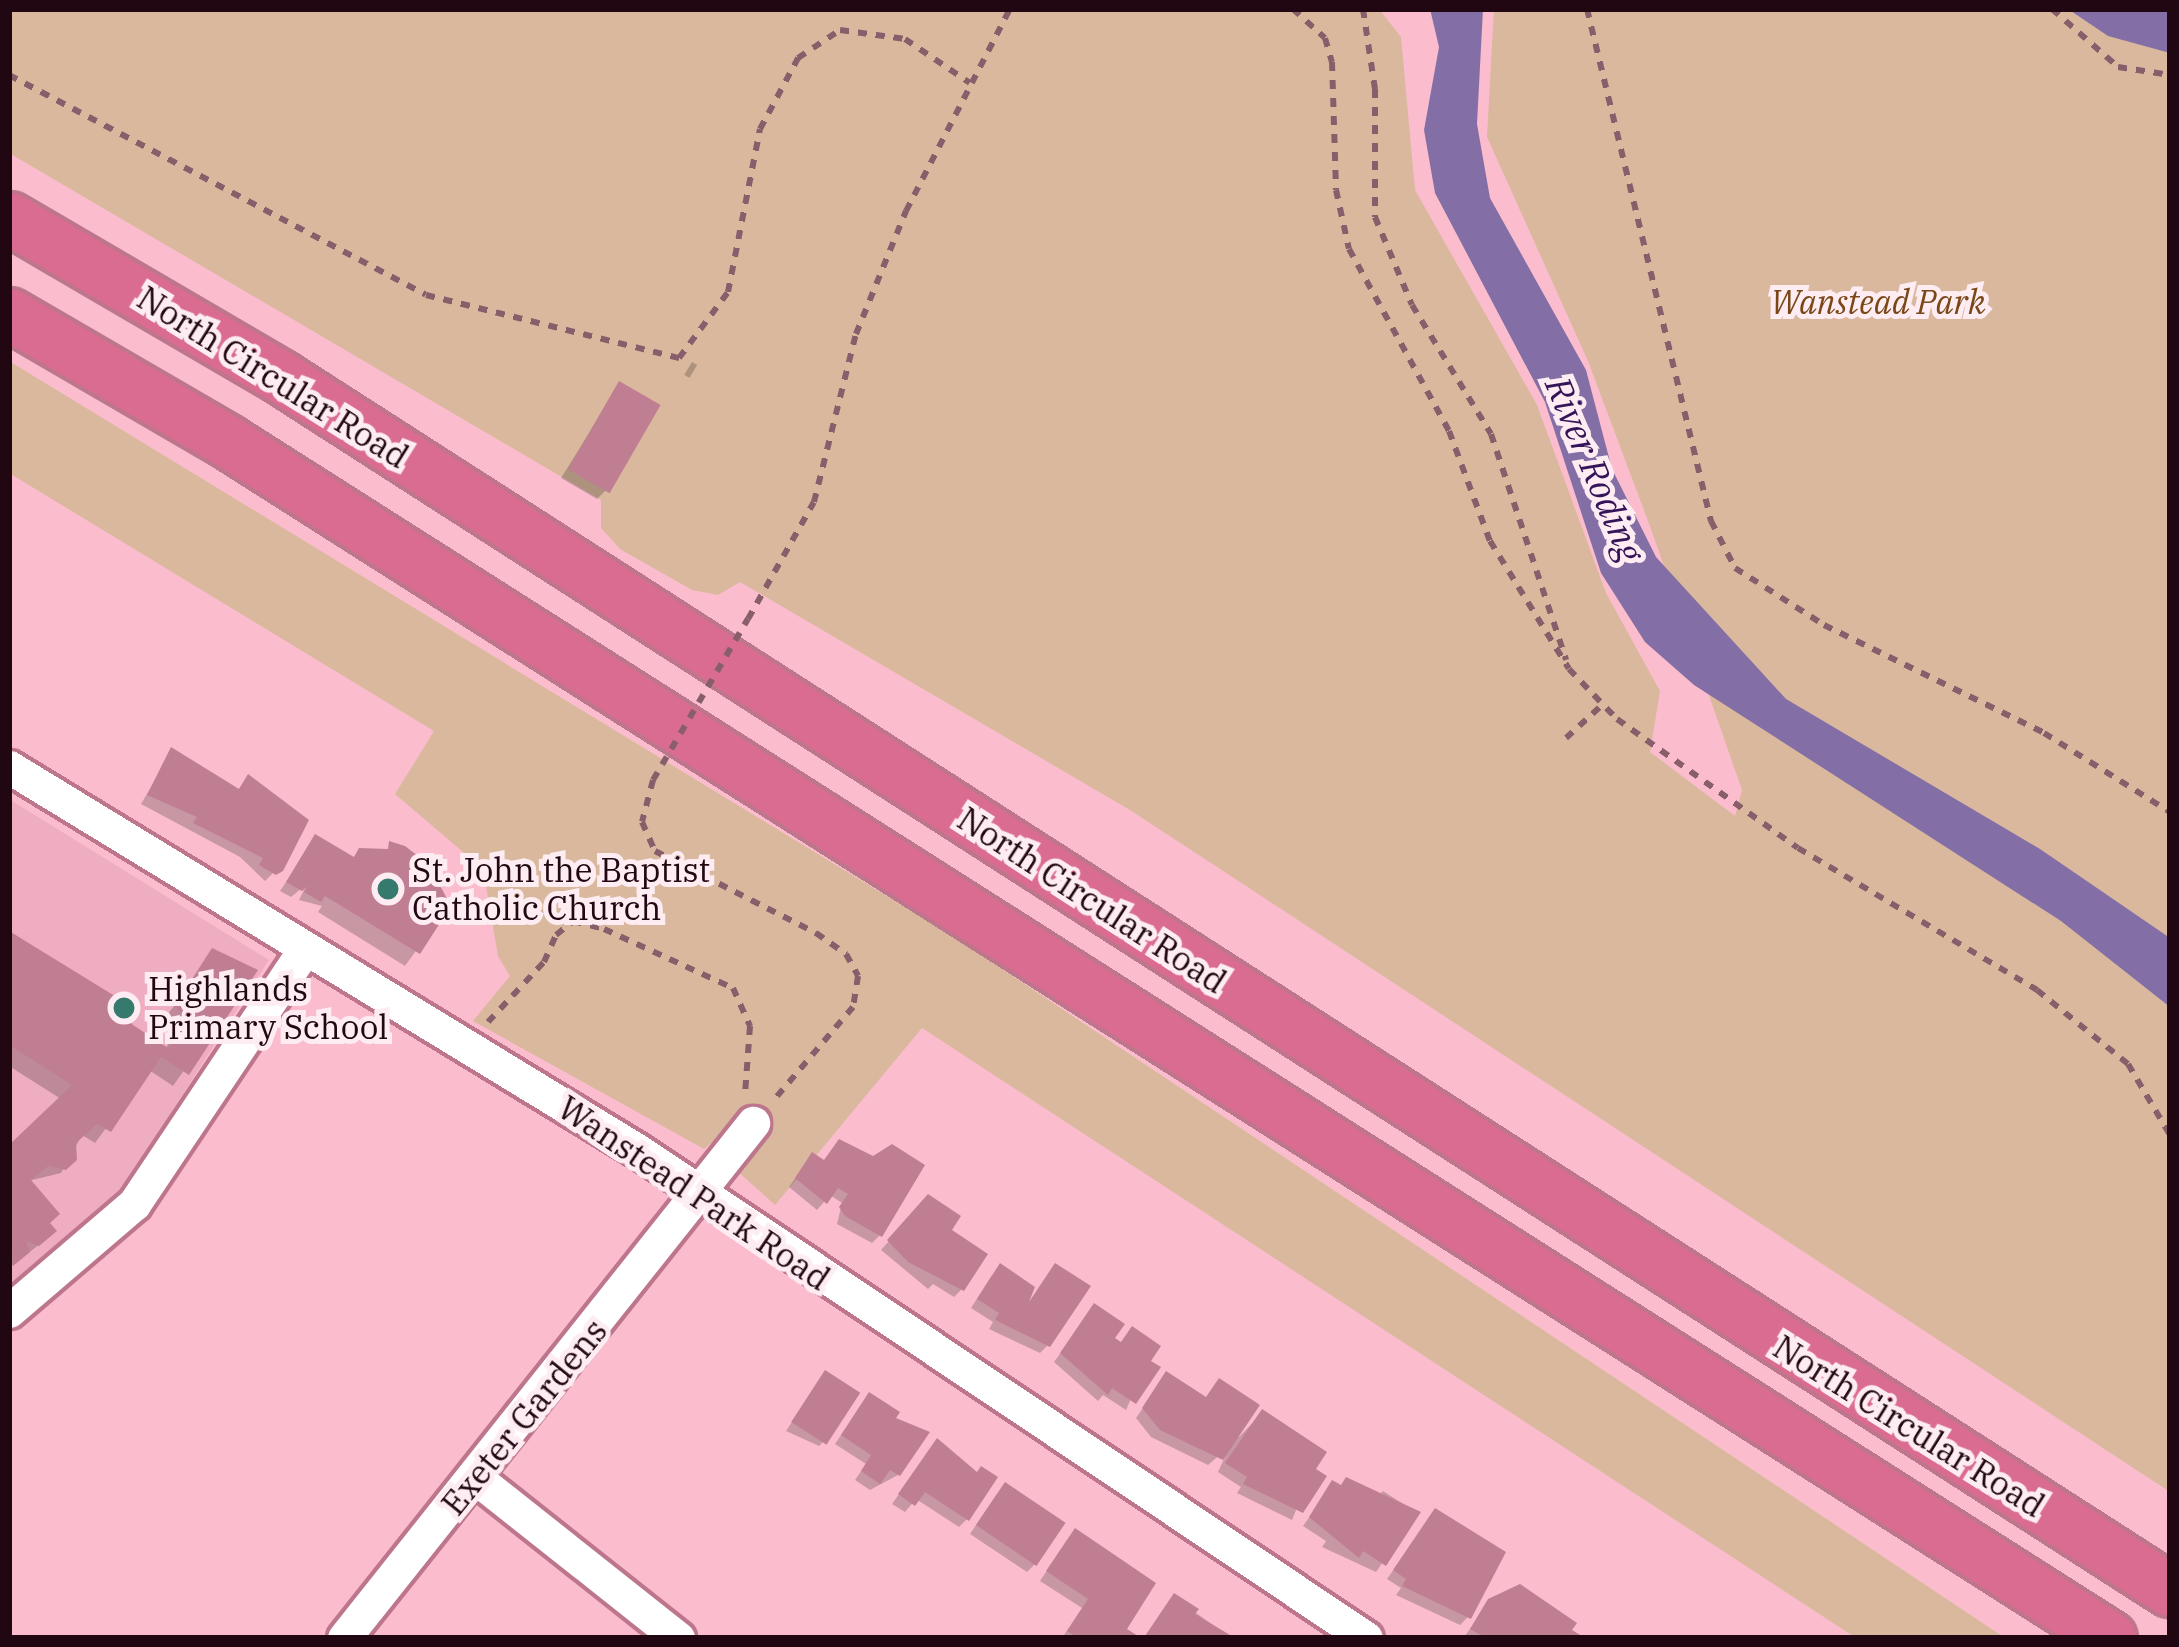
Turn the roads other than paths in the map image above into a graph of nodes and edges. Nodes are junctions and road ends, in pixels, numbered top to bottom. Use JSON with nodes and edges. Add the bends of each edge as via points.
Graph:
{"nodes":[{"id":1,"x":9,"y":218,"type":"edge"},
{"id":2,"x":9,"y":314,"type":"edge"},
{"id":3,"x":9,"y":767,"type":"edge"},
{"id":4,"x":304,"y":950,"type":"junction"},
{"id":5,"x":753,"y":1123,"type":"road end"},
{"id":6,"x":698,"y":1191,"type":"junction"},
{"id":7,"x":9,"y":1311,"type":"edge"},
{"id":8,"x":476,"y":1478,"type":"junction"},
{"id":9,"x":2170,"y":1590,"type":"edge"},
{"id":10,"x":344,"y":1638,"type":"edge"},
{"id":11,"x":678,"y":1638,"type":"edge"},
{"id":12,"x":1366,"y":1638,"type":"edge"},
{"id":13,"x":2110,"y":1638,"type":"edge"}],
"edges":[{"from":1,"to":9,"type":"highway","name":"North Circular Road","via":[[281,377]]},
{"from":2,"to":13,"type":"highway","via":[[247,454]]},
{"from":3,"to":4,"type":"street","name":"Wanstead Park Road"},
{"from":4,"to":6,"type":"street","name":"Wanstead Park Road"},
{"from":4,"to":7,"type":"street","via":[[134,1204]]},
{"from":5,"to":6,"type":"street","name":"Exeter Gardens"},
{"from":6,"to":8,"type":"street","name":"Exeter Gardens"},
{"from":6,"to":12,"type":"street","name":"Wanstead Park Road"},
{"from":8,"to":10,"type":"street","name":"Exeter Gardens"},
{"from":8,"to":11,"type":"street"}]}
